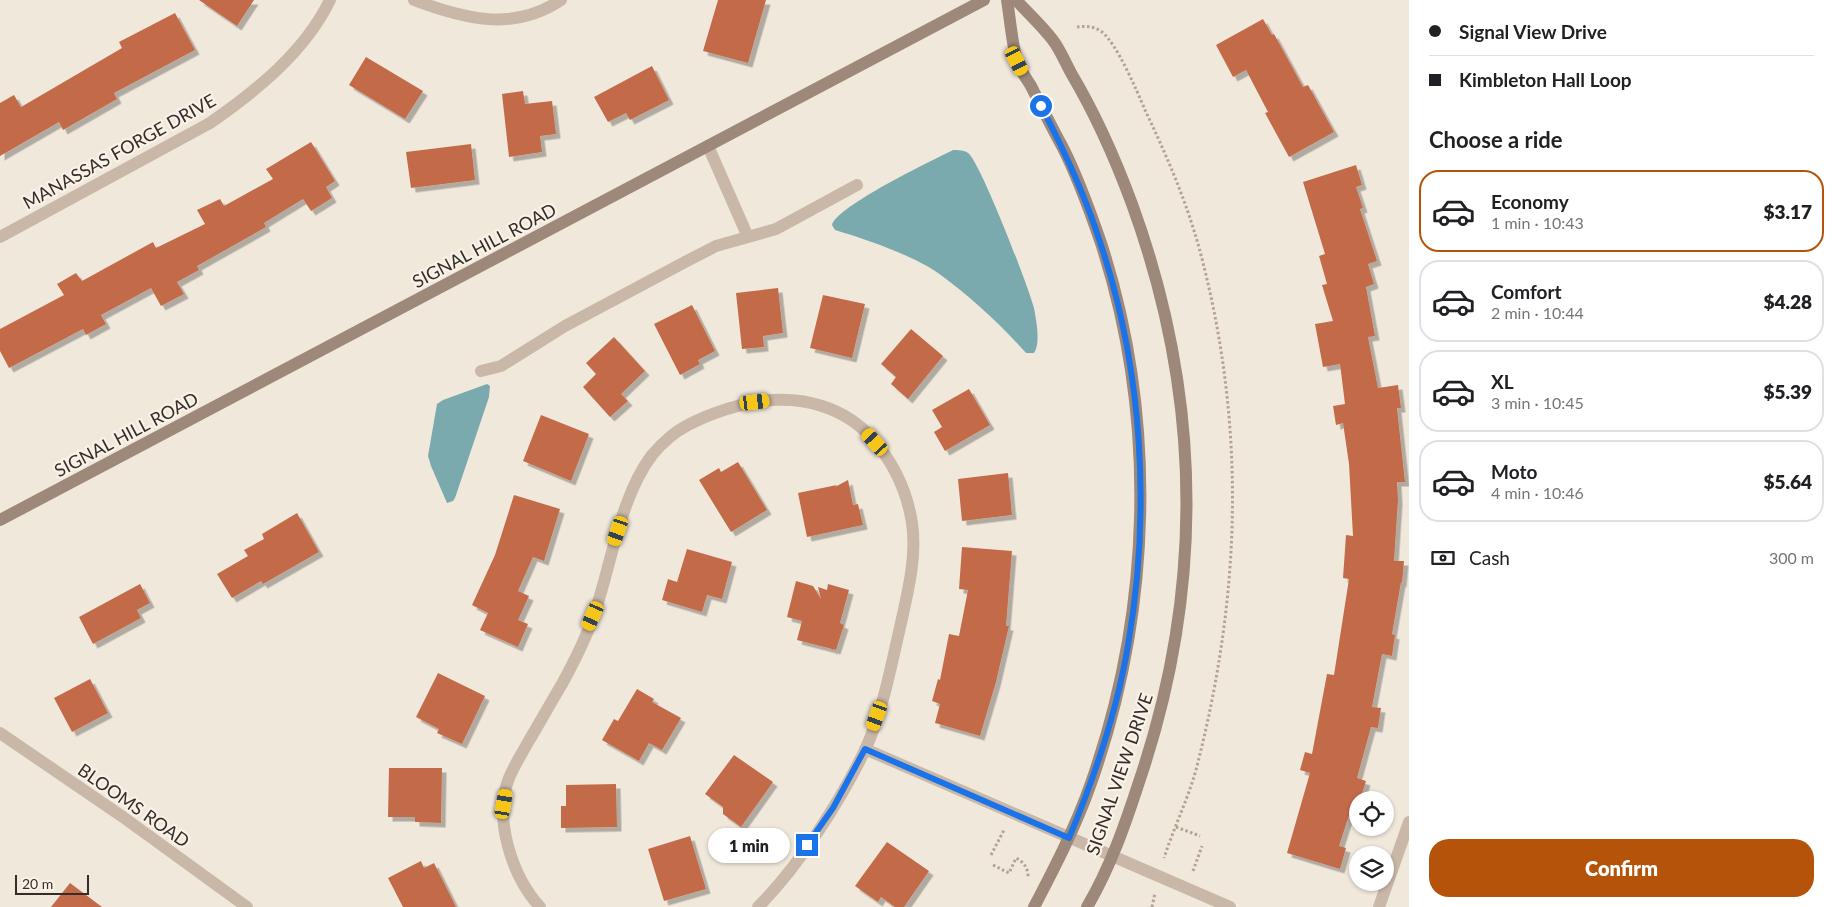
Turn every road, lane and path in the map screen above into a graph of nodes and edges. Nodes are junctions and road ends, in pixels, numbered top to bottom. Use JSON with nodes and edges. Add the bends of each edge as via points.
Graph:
{"nodes":[{"id":1,"x":330,"y":0,"type":"edge"},
{"id":2,"x":414,"y":0,"type":"edge"},
{"id":3,"x":561,"y":0,"type":"edge"},
{"id":4,"x":984,"y":0,"type":"edge"},
{"id":5,"x":1007,"y":0,"type":"edge"},
{"id":6,"x":1016,"y":0,"type":"edge"},
{"id":7,"x":708,"y":146,"type":"junction"},
{"id":8,"x":857,"y":185,"type":"dead end"},
{"id":9,"x":0,"y":237,"type":"edge"},
{"id":10,"x":748,"y":237,"type":"junction"},
{"id":11,"x":481,"y":371,"type":"dead end"},
{"id":12,"x":0,"y":520,"type":"edge"},
{"id":13,"x":0,"y":733,"type":"edge"},
{"id":14,"x":865,"y":749,"type":"junction"},
{"id":15,"x":1013,"y":814,"type":"junction"},
{"id":16,"x":1409,"y":822,"type":"edge"},
{"id":17,"x":1176,"y":827,"type":"dead end"},
{"id":18,"x":1200,"y":836,"type":"dead end"},
{"id":19,"x":1069,"y":838,"type":"junction"},
{"id":20,"x":1202,"y":846,"type":"dead end"},
{"id":21,"x":991,"y":854,"type":"dead end"},
{"id":22,"x":1112,"y":856,"type":"junction"},
{"id":23,"x":993,"y":865,"type":"dead end"},
{"id":24,"x":1186,"y":888,"type":"junction"},
{"id":25,"x":1042,"y":891,"type":"junction"},
{"id":26,"x":247,"y":907,"type":"edge"},
{"id":27,"x":540,"y":907,"type":"edge"},
{"id":28,"x":758,"y":907,"type":"edge"},
{"id":29,"x":1034,"y":907,"type":"edge"},
{"id":30,"x":1087,"y":907,"type":"edge"},
{"id":31,"x":1230,"y":907,"type":"edge"},
{"id":32,"x":1379,"y":907,"type":"edge"}],
"edges":[{"from":1,"to":9,"type":"street","name":"MANASSAS FORGE DRIVE","via":[[311,31],[278,68],[226,112]]},
{"from":2,"to":3,"type":"street","via":[[446,12],[482,19],[511,20],[533,15]]},
{"from":4,"to":7,"type":"main road","name":"SIGNAL HILL ROAD"},
{"from":5,"to":19,"type":"main road","name":"SIGNAL VIEW DRIVE","via":[[1017,61],[1064,149],[1103,250],[1119,309],[1139,440],[1138,564],[1128,645],[1110,725]]},
{"from":6,"to":22,"type":"main road","name":"SIGNAL VIEW DRIVE","via":[[1053,40],[1093,111],[1115,159],[1151,260],[1174,352],[1182,415],[1187,487],[1186,552],[1179,626],[1151,747]]},
{"from":7,"to":10,"type":"street"},
{"from":7,"to":12,"type":"main road","name":"SIGNAL HILL ROAD"},
{"from":8,"to":10,"type":"street","via":[[776,229]]},
{"from":10,"to":11,"type":"street","via":[[716,246],[565,326],[501,366]]},
{"from":13,"to":26,"type":"street","name":"BLOOMS ROAD"},
{"from":14,"to":15,"type":"street"},
{"from":14,"to":27,"type":"street","via":[[883,699],[913,559],[913,525],[907,500],[885,453],[865,431],[837,411],[813,402],[784,398],[755,402],[690,424],[657,450],[634,485],[593,616],[568,672],[508,780],[504,804],[505,831],[513,865],[526,891]]},
{"from":14,"to":28,"type":"street","via":[[828,815],[774,891]]},
{"from":15,"to":19,"type":"street"},
{"from":15,"to":21,"type":"path"},
{"from":16,"to":32,"type":"street"},
{"from":17,"to":18,"type":"path"},
{"from":19,"to":22,"type":"street"},
{"from":19,"to":25,"type":"main road","name":"SIGNAL VIEW DRIVE"},
{"from":20,"to":24,"type":"path"},
{"from":22,"to":24,"type":"street"},
{"from":22,"to":30,"type":"main road","name":"SIGNAL VIEW DRIVE"},
{"from":23,"to":25,"type":"path","via":[[1009,873],[1016,858],[1021,860],[1028,871],[1028,884]]},
{"from":24,"to":31,"type":"street"},
{"from":25,"to":29,"type":"main road","name":"SIGNAL VIEW DRIVE"}]}
